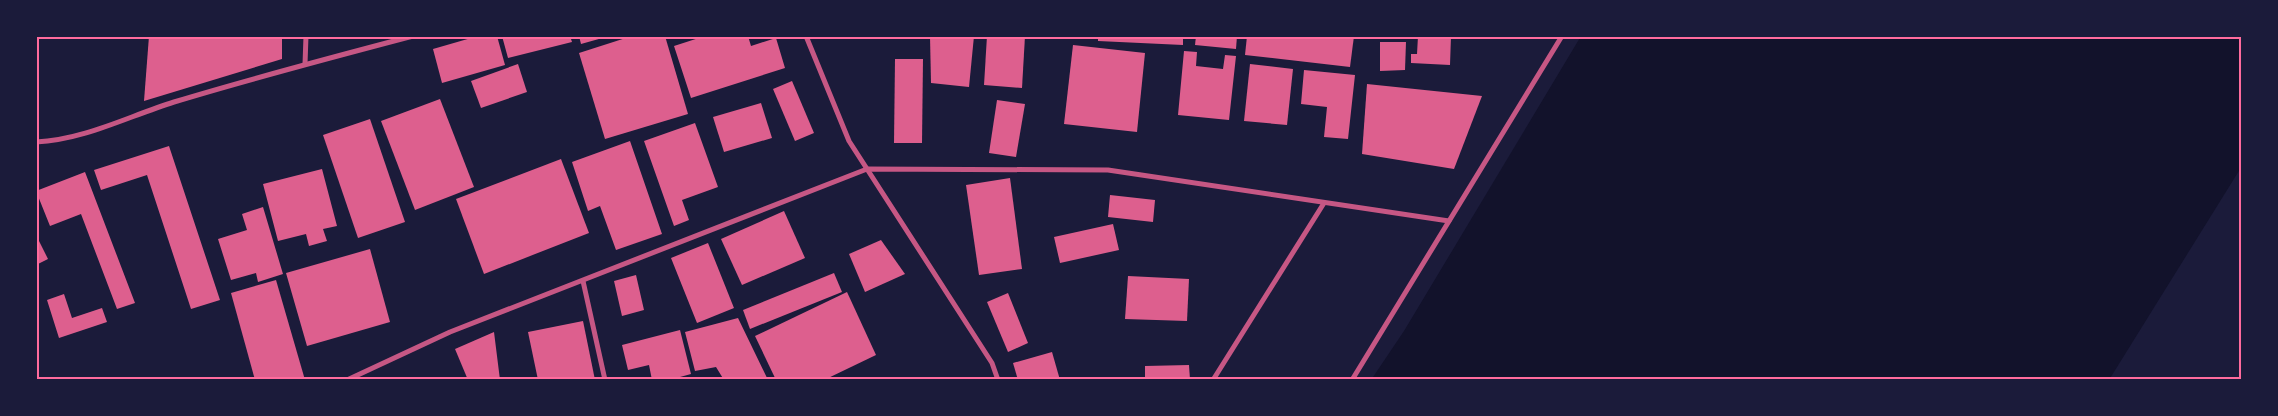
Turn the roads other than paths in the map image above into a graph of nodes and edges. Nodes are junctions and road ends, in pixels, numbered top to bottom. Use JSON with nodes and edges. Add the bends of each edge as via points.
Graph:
{"nodes":[{"id":1,"x":306,"y":36,"type":"edge"},
{"id":2,"x":413,"y":36,"type":"edge"},
{"id":3,"x":806,"y":36,"type":"edge"},
{"id":4,"x":1562,"y":36,"type":"edge"},
{"id":5,"x":305,"y":64,"type":"junction"},
{"id":6,"x":36,"y":142,"type":"edge"},
{"id":7,"x":867,"y":169,"type":"junction"},
{"id":8,"x":1324,"y":203,"type":"junction"},
{"id":9,"x":1449,"y":221,"type":"junction"},
{"id":10,"x":583,"y":281,"type":"junction"},
{"id":11,"x":347,"y":380,"type":"edge"},
{"id":12,"x":605,"y":380,"type":"edge"},
{"id":13,"x":998,"y":380,"type":"edge"},
{"id":14,"x":1212,"y":380,"type":"edge"},
{"id":15,"x":1352,"y":380,"type":"edge"}],
"edges":[{"from":1,"to":5,"type":"street"},
{"from":2,"to":5,"type":"street"},
{"from":3,"to":7,"type":"street","via":[[849,141]]},
{"from":4,"to":9,"type":"street"},
{"from":5,"to":6,"type":"street","via":[[174,102],[61,141]]},
{"from":7,"to":8,"type":"street","via":[[1108,170]]},
{"from":7,"to":10,"type":"street"},
{"from":7,"to":13,"type":"street","via":[[992,363]]},
{"from":8,"to":9,"type":"street"},
{"from":8,"to":14,"type":"street"},
{"from":9,"to":15,"type":"street"},
{"from":10,"to":11,"type":"street","via":[[450,332]]},
{"from":10,"to":12,"type":"street"}]}
